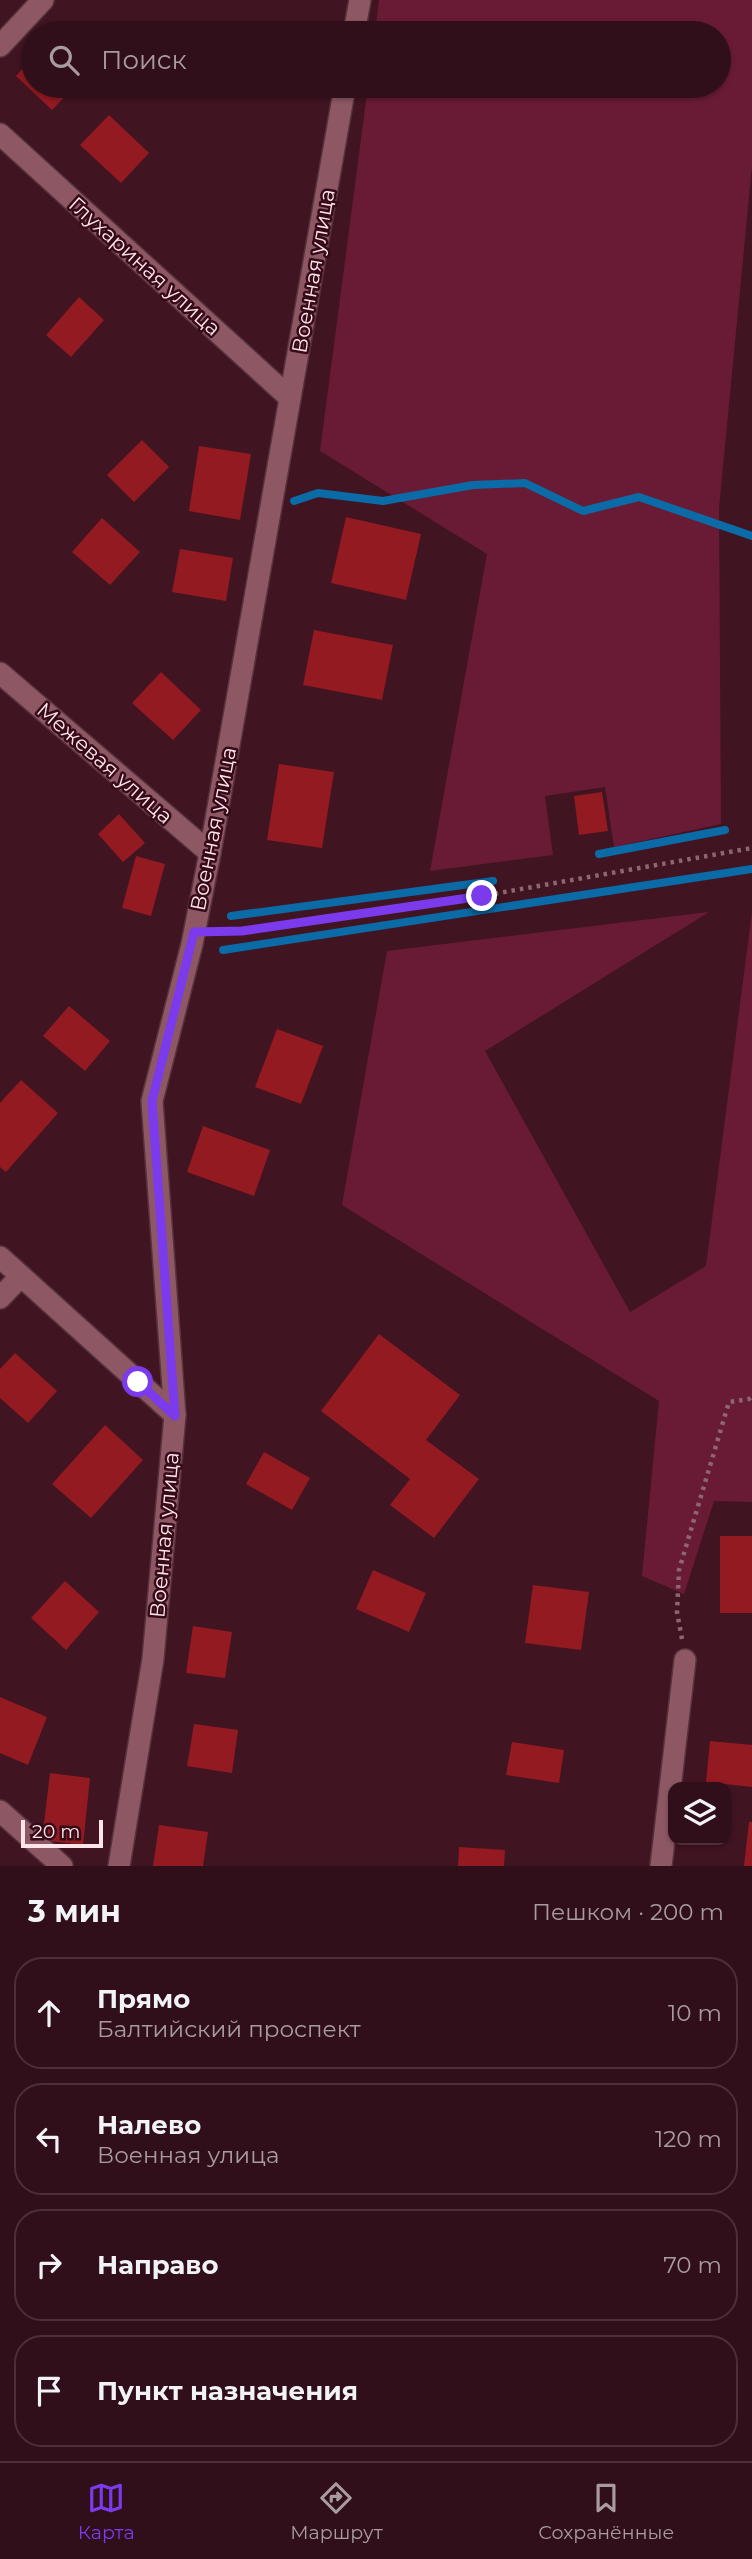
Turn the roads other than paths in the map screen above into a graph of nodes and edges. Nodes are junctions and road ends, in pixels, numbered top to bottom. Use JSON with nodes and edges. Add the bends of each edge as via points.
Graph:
{"nodes":[{"id":1,"x":43,"y":0,"type":"edge"},
{"id":2,"x":360,"y":0,"type":"edge"},
{"id":3,"x":23,"y":21,"type":"edge"},
{"id":4,"x":356,"y":21,"type":"edge"},
{"id":5,"x":21,"y":24,"type":"edge"},
{"id":6,"x":0,"y":46,"type":"edge"},
{"id":7,"x":343,"y":98,"type":"edge"},
{"id":8,"x":0,"y":134,"type":"edge"},
{"id":9,"x":290,"y":398,"type":"junction"},
{"id":10,"x":0,"y":673,"type":"edge"},
{"id":11,"x":210,"y":853,"type":"junction"},
{"id":12,"x":0,"y":1257,"type":"edge"},
{"id":13,"x":21,"y":1276,"type":"junction"},
{"id":14,"x":0,"y":1298,"type":"edge"},
{"id":15,"x":175,"y":1416,"type":"junction"},
{"id":16,"x":685,"y":1660,"type":"road end"},
{"id":17,"x":0,"y":1811,"type":"edge"},
{"id":18,"x":62,"y":1866,"type":"edge"},
{"id":19,"x":120,"y":1866,"type":"edge"},
{"id":20,"x":661,"y":1866,"type":"edge"}],
"edges":[{"from":1,"to":3,"type":"street"},
{"from":2,"to":4,"type":"street"},
{"from":5,"to":6,"type":"street"},
{"from":7,"to":9,"type":"street","name":"Военная улица"},
{"from":8,"to":9,"type":"street","name":"Глухариная улица"},
{"from":9,"to":11,"type":"street","name":"Военная улица"},
{"from":10,"to":11,"type":"street","name":"Межевая улица"},
{"from":11,"to":15,"type":"street","name":"Военная улица","via":[[152,1101]]},
{"from":12,"to":13,"type":"street"},
{"from":13,"to":14,"type":"street"},
{"from":13,"to":15,"type":"street"},
{"from":15,"to":19,"type":"street","name":"Военная улица","via":[[153,1659]]},
{"from":16,"to":20,"type":"street"},
{"from":17,"to":18,"type":"street"}]}
